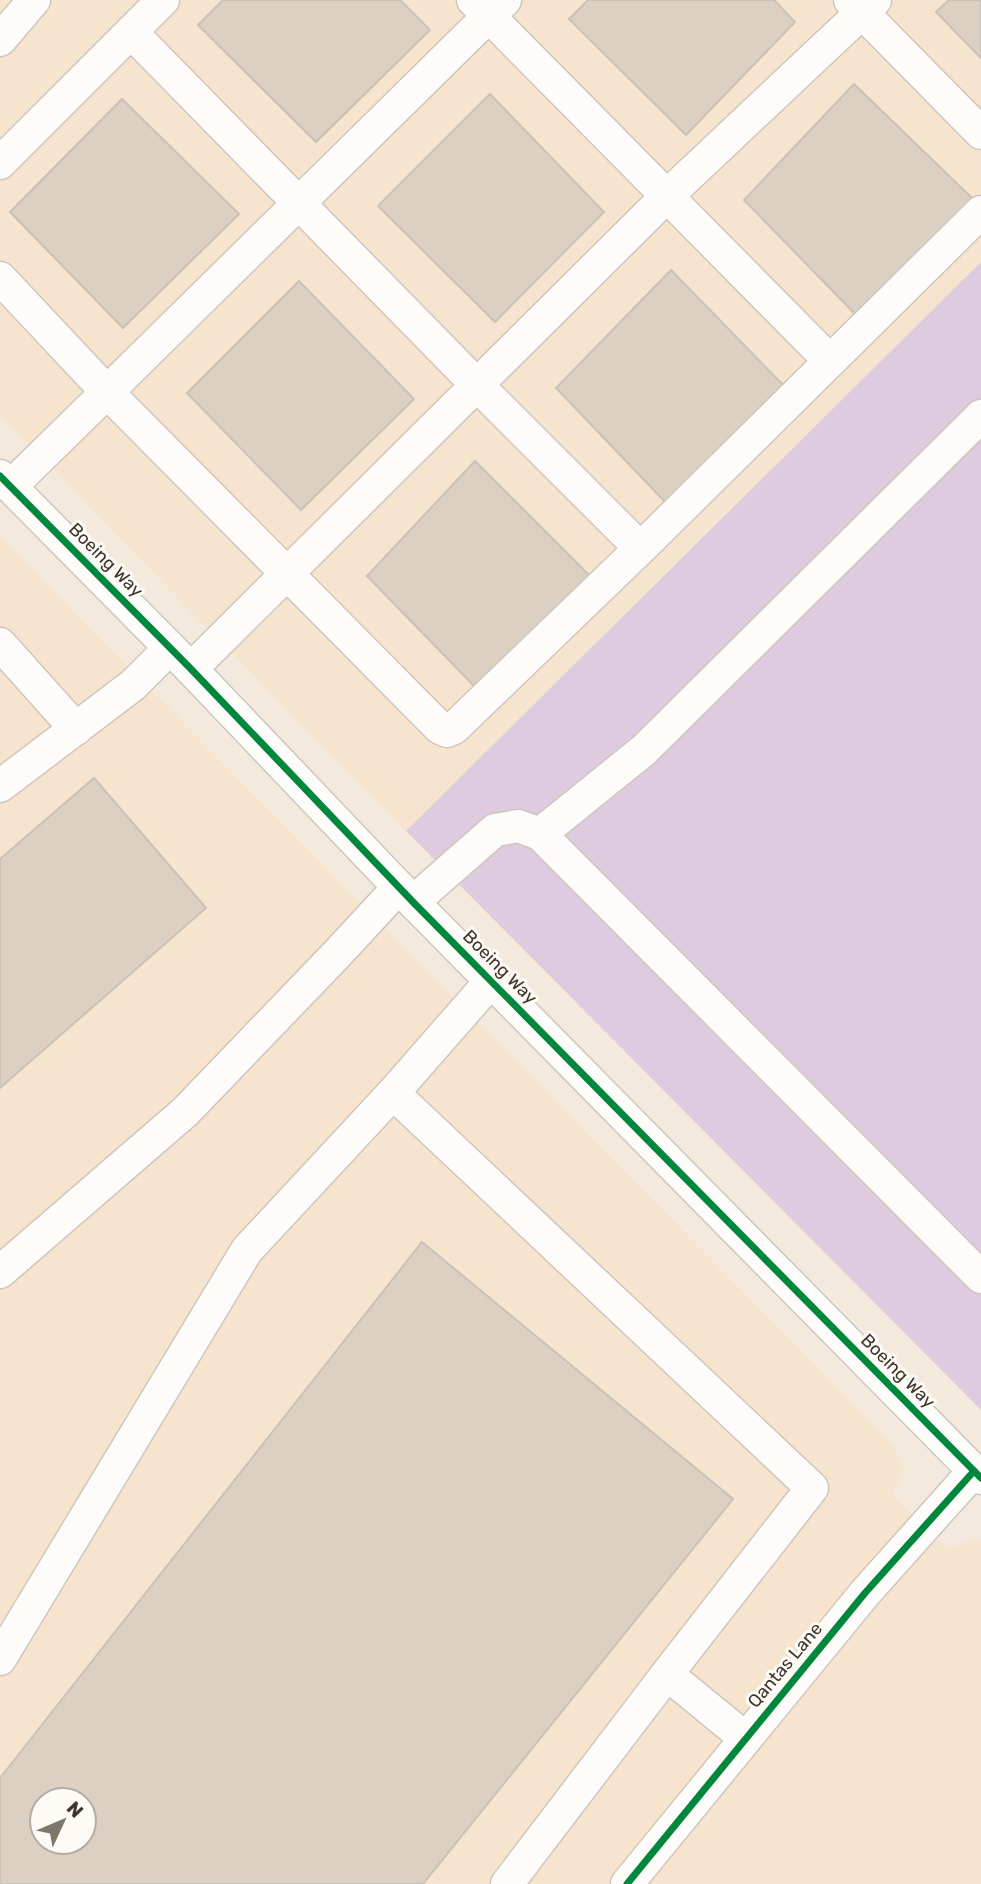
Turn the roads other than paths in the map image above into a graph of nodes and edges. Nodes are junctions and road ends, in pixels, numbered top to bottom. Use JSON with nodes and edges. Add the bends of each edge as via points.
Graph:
{"nodes":[{"id":1,"x":34,"y":0,"type":"edge"},
{"id":2,"x":163,"y":0,"type":"edge"},
{"id":3,"x":862,"y":4,"type":"edge"},
{"id":4,"x":488,"y":5,"type":"edge"},
{"id":5,"x":131,"y":32,"type":"junction"},
{"id":6,"x":0,"y":40,"type":"edge"},
{"id":7,"x":981,"y":133,"type":"edge"},
{"id":8,"x":0,"y":163,"type":"edge"},
{"id":9,"x":668,"y":195,"type":"junction"},
{"id":10,"x":299,"y":203,"type":"junction"},
{"id":11,"x":981,"y":212,"type":"edge"},
{"id":12,"x":0,"y":278,"type":"edge"},
{"id":13,"x":830,"y":361,"type":"junction"},
{"id":14,"x":477,"y":385,"type":"junction"},
{"id":15,"x":107,"y":392,"type":"junction"},
{"id":16,"x":981,"y":416,"type":"edge"},
{"id":17,"x":5,"y":481,"type":"edge"},
{"id":18,"x":640,"y":548,"type":"junction"},
{"id":19,"x":288,"y":573,"type":"junction"},
{"id":20,"x":0,"y":644,"type":"edge"},
{"id":21,"x":181,"y":658,"type":"junction"},
{"id":22,"x":76,"y":729,"type":"junction"},
{"id":23,"x":0,"y":786,"type":"edge"},
{"id":24,"x":540,"y":834,"type":"junction"},
{"id":25,"x":406,"y":894,"type":"junction"},
{"id":26,"x":491,"y":981,"type":"junction"},
{"id":27,"x":393,"y":1093,"type":"junction"},
{"id":28,"x":0,"y":1272,"type":"edge"},
{"id":29,"x":981,"y":1277,"type":"edge"},
{"id":30,"x":977,"y":1474,"type":"edge"},
{"id":31,"x":0,"y":1659,"type":"edge"},
{"id":32,"x":667,"y":1674,"type":"junction"},
{"id":33,"x":745,"y":1738,"type":"junction"},
{"id":34,"x":507,"y":1884,"type":"edge"},
{"id":35,"x":627,"y":1884,"type":"edge"}],
"edges":[{"from":1,"to":6,"type":"street"},
{"from":2,"to":5,"type":"street"},
{"from":3,"to":7,"type":"street"},
{"from":3,"to":9,"type":"street"},
{"from":4,"to":9,"type":"street"},
{"from":4,"to":10,"type":"street"},
{"from":5,"to":8,"type":"street"},
{"from":5,"to":10,"type":"street"},
{"from":9,"to":13,"type":"street"},
{"from":9,"to":14,"type":"street"},
{"from":10,"to":14,"type":"street"},
{"from":10,"to":15,"type":"street"},
{"from":11,"to":13,"type":"street"},
{"from":12,"to":15,"type":"street"},
{"from":13,"to":18,"type":"street"},
{"from":14,"to":18,"type":"street"},
{"from":14,"to":19,"type":"street"},
{"from":15,"to":17,"type":"street"},
{"from":15,"to":19,"type":"street"},
{"from":16,"to":24,"type":"street","via":[[644,750]]},
{"from":17,"to":21,"type":"street","name":"Boeing Way"},
{"from":18,"to":19,"type":"street","via":[[447,732]]},
{"from":19,"to":21,"type":"street"},
{"from":20,"to":22,"type":"street"},
{"from":21,"to":22,"type":"street","via":[[133,685]]},
{"from":21,"to":25,"type":"street","name":"Boeing Way"},
{"from":22,"to":23,"type":"street"},
{"from":24,"to":25,"type":"street","via":[[518,826],[495,830]]},
{"from":24,"to":29,"type":"street"},
{"from":25,"to":26,"type":"street","name":"Boeing Way"},
{"from":25,"to":28,"type":"street","via":[[336,955],[185,1112]]},
{"from":26,"to":27,"type":"street"},
{"from":26,"to":30,"type":"street","name":"Boeing Way"},
{"from":27,"to":31,"type":"street","via":[[247,1250]]},
{"from":27,"to":32,"type":"street","via":[[811,1488]]},
{"from":30,"to":33,"type":"street","name":"Qantas Lane","via":[[865,1593]]},
{"from":32,"to":33,"type":"street"},
{"from":32,"to":34,"type":"street"},
{"from":33,"to":35,"type":"street","name":"Qantas Lane"}]}
